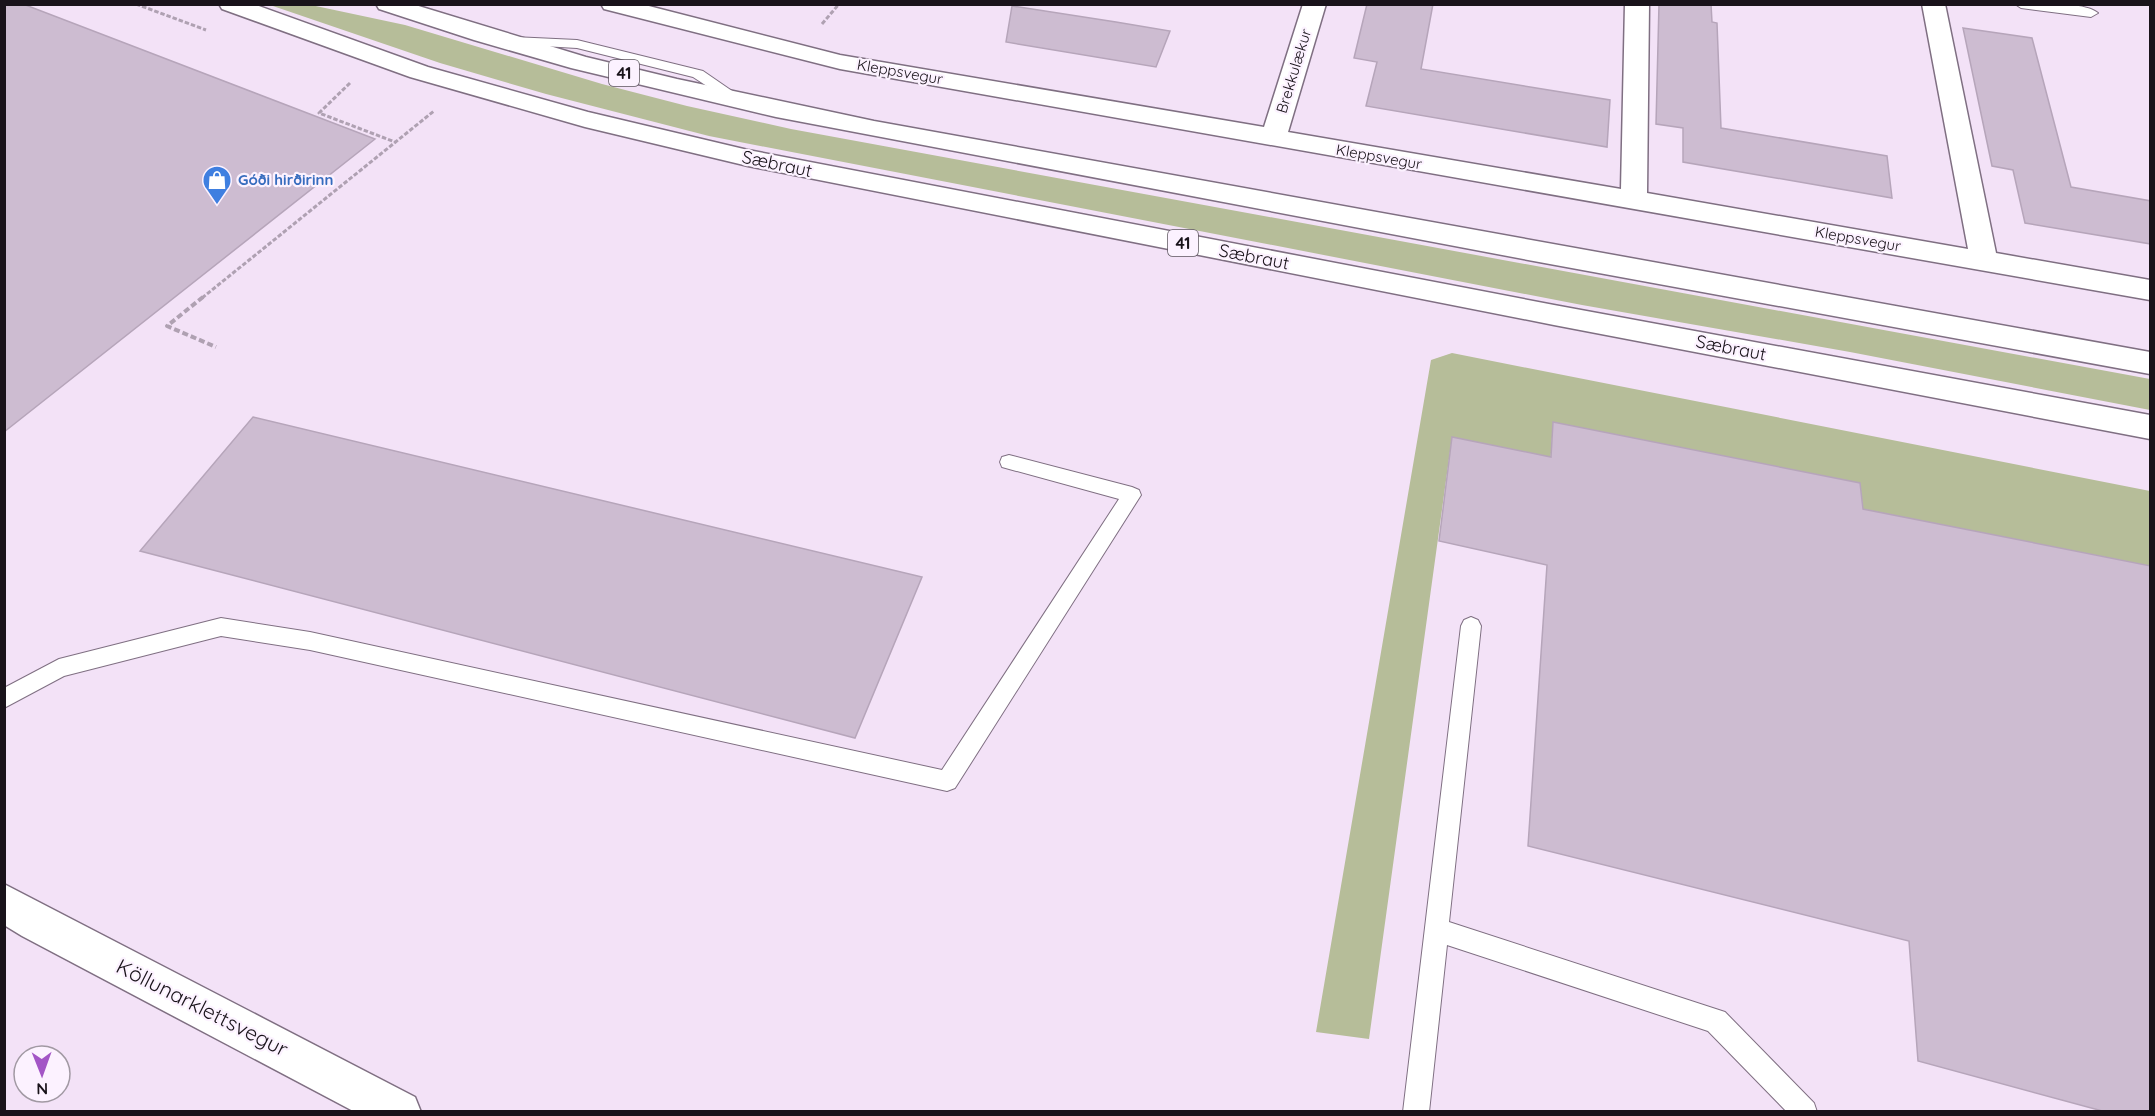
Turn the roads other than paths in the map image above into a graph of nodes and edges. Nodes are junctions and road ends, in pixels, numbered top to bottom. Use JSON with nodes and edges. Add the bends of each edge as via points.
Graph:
{"nodes":[{"id":1,"x":230,"y":4,"type":"edge"},
{"id":2,"x":387,"y":4,"type":"edge"},
{"id":3,"x":612,"y":4,"type":"edge"},
{"id":4,"x":1315,"y":4,"type":"edge"},
{"id":5,"x":1637,"y":4,"type":"edge"},
{"id":6,"x":1933,"y":4,"type":"edge"},
{"id":7,"x":2021,"y":4,"type":"edge"},
{"id":8,"x":2091,"y":13,"type":"dead end"},
{"id":9,"x":1273,"y":138,"type":"junction"},
{"id":10,"x":1634,"y":201,"type":"junction"},
{"id":11,"x":1984,"y":261,"type":"junction"},
{"id":12,"x":2151,"y":290,"type":"edge"},
{"id":13,"x":2151,"y":363,"type":"edge"},
{"id":14,"x":2151,"y":427,"type":"edge"},
{"id":15,"x":1009,"y":462,"type":"dead end"},
{"id":16,"x":1471,"y":626,"type":"dead end"},
{"id":17,"x":4,"y":699,"type":"edge"},
{"id":18,"x":4,"y":903,"type":"edge"},
{"id":19,"x":1437,"y":930,"type":"junction"},
{"id":20,"x":400,"y":1112,"type":"edge"},
{"id":21,"x":1416,"y":1112,"type":"edge"},
{"id":22,"x":1805,"y":1112,"type":"edge"}],
"edges":[{"from":1,"to":14,"type":"main road","name":"Sæbraut","number":"41","via":[[419,72],[748,158]]},
{"from":2,"to":13,"type":"main road","number":"41","via":[[505,41],[744,103],[1826,306]]},
{"from":3,"to":9,"type":"main road","name":"Kleppsvegur","via":[[840,62]]},
{"from":4,"to":9,"type":"main road","name":"Brekkulækur"},
{"from":5,"to":10,"type":"main road"},
{"from":6,"to":11,"type":"main road"},
{"from":7,"to":8,"type":"lane"},
{"from":9,"to":10,"type":"main road","name":"Kleppsvegur"},
{"from":10,"to":11,"type":"main road","name":"Kleppsvegur"},
{"from":11,"to":12,"type":"main road","name":"Kleppsvegur"},
{"from":15,"to":17,"type":"lane","via":[[1132,495],[947,781],[310,641],[221,627],[59,668]]},
{"from":16,"to":19,"type":"lane"},
{"from":18,"to":20,"type":"main road","name":"Köllunarklettsvegur"},
{"from":19,"to":21,"type":"lane"},
{"from":19,"to":22,"type":"lane","via":[[1716,1021]]}]}
